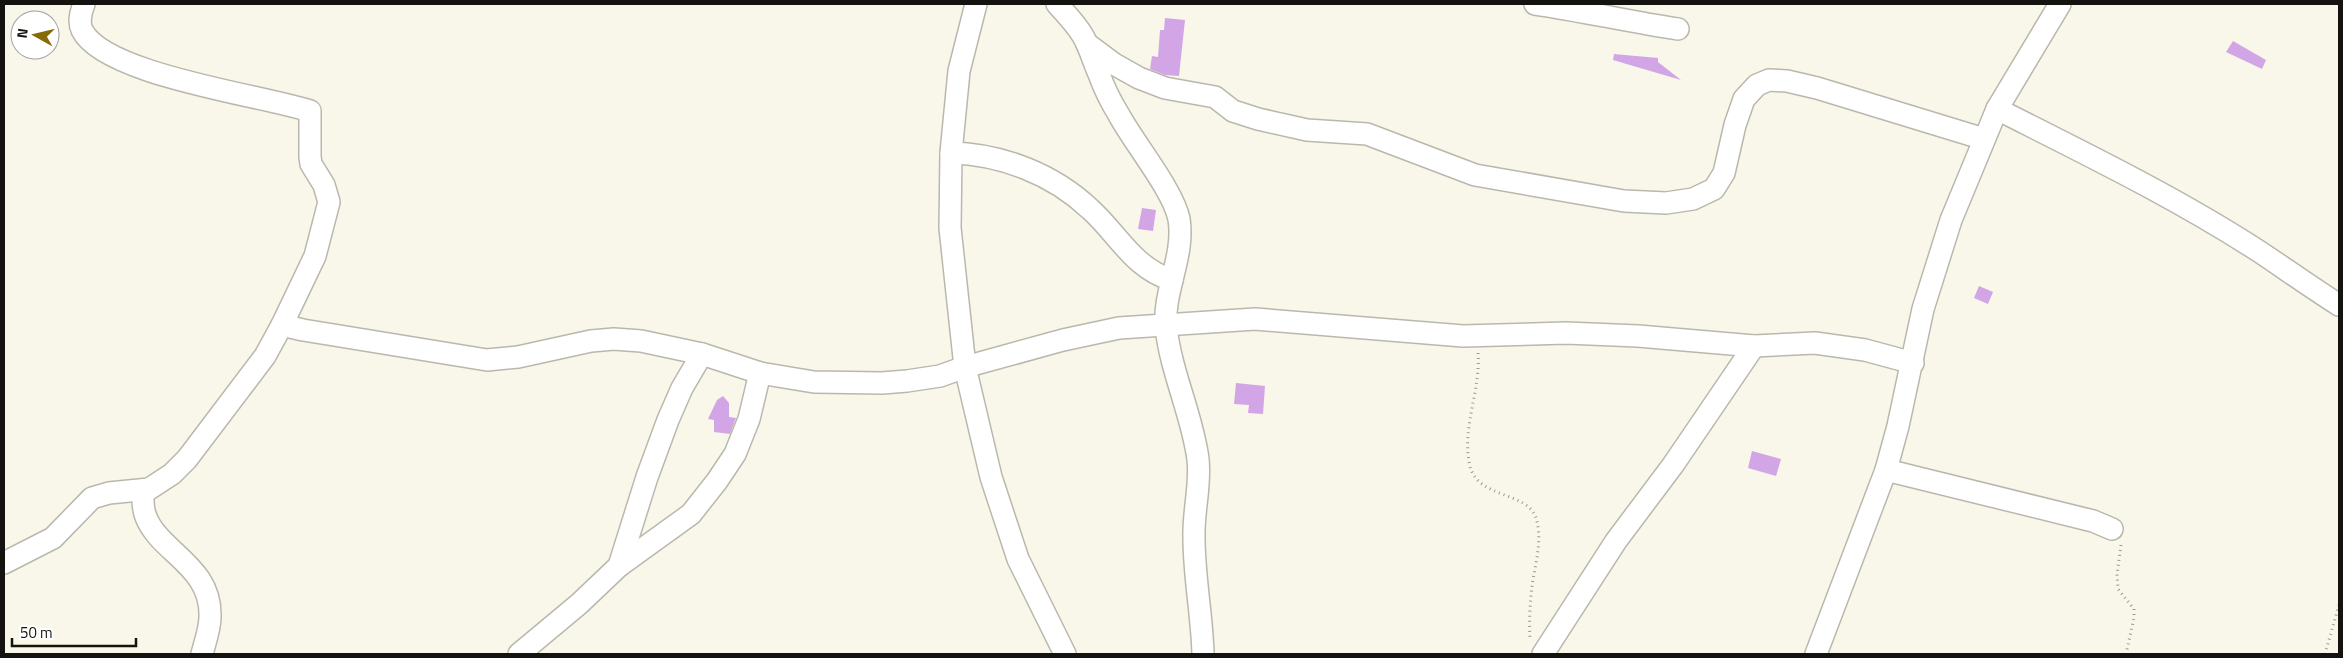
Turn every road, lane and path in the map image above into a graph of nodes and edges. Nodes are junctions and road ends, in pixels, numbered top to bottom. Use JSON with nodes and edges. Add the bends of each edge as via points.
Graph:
{"nodes":[{"id":1,"x":84,"y":4,"type":"edge"},
{"id":2,"x":1057,"y":4,"type":"edge"},
{"id":3,"x":1536,"y":4,"type":"edge"},
{"id":4,"x":2060,"y":4,"type":"edge"},
{"id":5,"x":970,"y":6,"type":"edge"},
{"id":6,"x":1678,"y":29,"type":"dead end"},
{"id":7,"x":1087,"y":44,"type":"junction"},
{"id":8,"x":1997,"y":109,"type":"junction"},
{"id":9,"x":1984,"y":139,"type":"junction"},
{"id":10,"x":951,"y":153,"type":"junction"},
{"id":11,"x":1172,"y":280,"type":"junction"},
{"id":12,"x":2339,"y":305,"type":"edge"},
{"id":13,"x":282,"y":325,"type":"junction"},
{"id":14,"x":1166,"y":325,"type":"junction"},
{"id":15,"x":1475,"y":335,"type":"junction"},
{"id":16,"x":1754,"y":346,"type":"junction"},
{"id":17,"x":702,"y":354,"type":"junction"},
{"id":18,"x":1913,"y":363,"type":"junction"},
{"id":19,"x":965,"y":367,"type":"junction"},
{"id":20,"x":760,"y":373,"type":"junction"},
{"id":21,"x":1886,"y":470,"type":"junction"},
{"id":22,"x":143,"y":490,"type":"junction"},
{"id":23,"x":2112,"y":529,"type":"joint"},
{"id":24,"x":4,"y":563,"type":"edge"},
{"id":25,"x":619,"y":566,"type":"junction"},
{"id":26,"x":2339,"y":605,"type":"edge"},
{"id":27,"x":1536,"y":650,"type":"edge"},
{"id":28,"x":202,"y":654,"type":"edge"},
{"id":29,"x":520,"y":654,"type":"edge"},
{"id":30,"x":1065,"y":654,"type":"edge"},
{"id":31,"x":1203,"y":654,"type":"edge"},
{"id":32,"x":1816,"y":654,"type":"edge"},
{"id":33,"x":2126,"y":654,"type":"edge"},
{"id":34,"x":2325,"y":654,"type":"edge"}],
"edges":[{"from":1,"to":13,"type":"street","via":[[79,22],[86,36],[98,47],[126,62],[188,82],[311,112],[308,141],[311,164],[324,185],[329,202],[315,256]]},
{"from":2,"to":7,"type":"street","via":[[1076,25]]},
{"from":3,"to":6,"type":"street"},
{"from":4,"to":8,"type":"street"},
{"from":5,"to":10,"type":"street","via":[[959,71]]},
{"from":7,"to":9,"type":"street","via":[[1139,78],[1165,88],[1215,97],[1233,111],[1258,119],[1307,130],[1368,134],[1464,172],[1624,201],[1666,203],[1693,199],[1714,189],[1724,173],[1744,100],[1757,85],[1769,80],[1817,88]]},
{"from":7,"to":11,"type":"street","via":[[1118,115],[1176,210],[1180,240]]},
{"from":8,"to":9,"type":"street"},
{"from":8,"to":12,"type":"street","via":[[2177,204],[2261,253]]},
{"from":9,"to":18,"type":"street","via":[[1950,220],[1935,267]]},
{"from":10,"to":11,"type":"street","via":[[999,159],[1050,181],[1090,209],[1146,269]]},
{"from":10,"to":19,"type":"street","via":[[950,228]]},
{"from":11,"to":14,"type":"street","via":[[1166,306]]},
{"from":13,"to":17,"type":"street","via":[[487,360],[614,339],[671,346]]},
{"from":13,"to":22,"type":"street","via":[[265,356],[187,459],[156,486]]},
{"from":14,"to":15,"type":"street","via":[[1255,319]]},
{"from":14,"to":19,"type":"street","via":[[1119,328]]},
{"from":14,"to":31,"type":"street","via":[[1173,366],[1187,407],[1198,461],[1195,582],[1202,619]]},
{"from":15,"to":16,"type":"street","via":[[1605,334]]},
{"from":15,"to":27,"type":"path","via":[[1479,363],[1477,389],[1469,420],[1470,468],[1490,490],[1530,508],[1536,517],[1539,535],[1532,586]]},
{"from":16,"to":18,"type":"street","via":[[1815,343],[1865,350]]},
{"from":16,"to":27,"type":"street","via":[[1678,458]]},
{"from":17,"to":20,"type":"street"},
{"from":17,"to":25,"type":"street","via":[[668,420]]},
{"from":18,"to":21,"type":"street"},
{"from":19,"to":20,"type":"street","via":[[940,376],[882,382],[814,382]]},
{"from":19,"to":30,"type":"street","via":[[991,477],[1018,559]]},
{"from":20,"to":25,"type":"street","via":[[749,419],[735,454],[717,481],[691,514]]},
{"from":21,"to":23,"type":"street","via":[[2093,521]]},
{"from":21,"to":32,"type":"street"},
{"from":22,"to":24,"type":"street","via":[[92,498],[53,538]]},
{"from":22,"to":28,"type":"street","via":[[145,515],[150,525],[193,570],[206,595],[210,617]]},
{"from":23,"to":33,"type":"path","via":[[2121,543],[2116,574],[2118,589],[2134,609]]},
{"from":25,"to":29,"type":"street"},
{"from":26,"to":34,"type":"path"}]}
